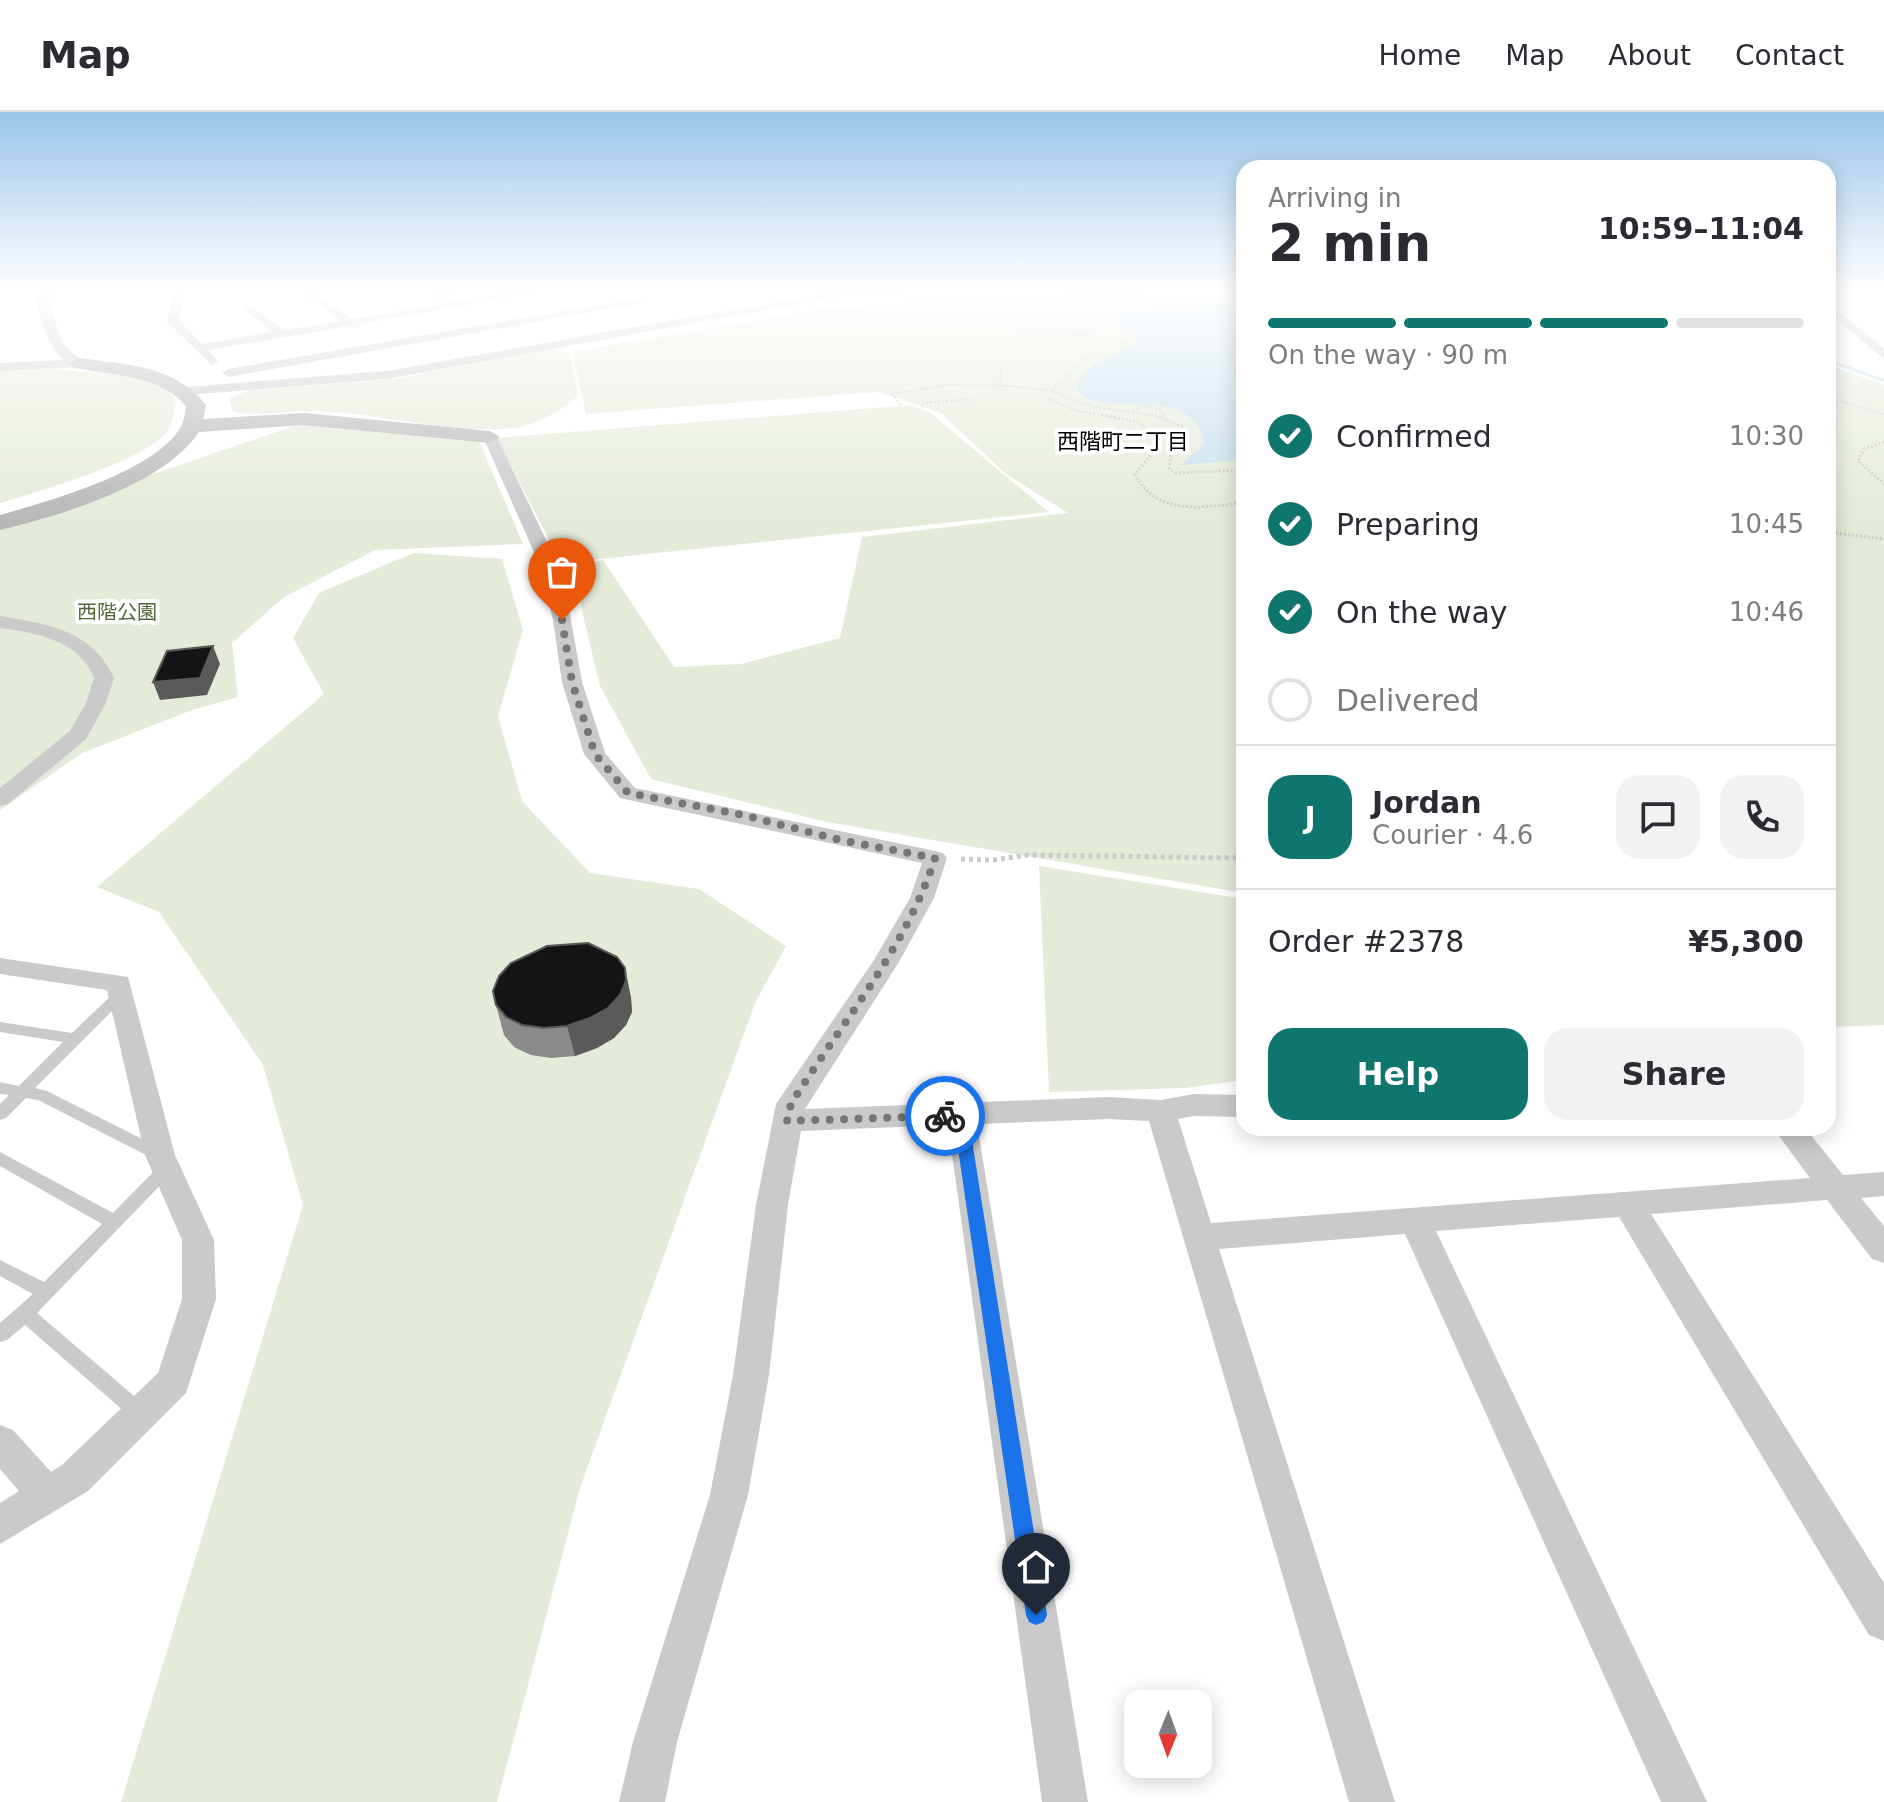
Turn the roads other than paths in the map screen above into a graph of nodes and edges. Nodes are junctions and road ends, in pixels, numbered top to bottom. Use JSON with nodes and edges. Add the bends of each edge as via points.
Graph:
{"nodes":[{"id":1,"x":98,"y":367,"type":"edge"},
{"id":2,"x":217,"y":367,"type":"edge"},
{"id":3,"x":263,"y":367,"type":"edge"},
{"id":4,"x":427,"y":367,"type":"edge"},
{"id":5,"x":224,"y":374,"type":"junction"},
{"id":6,"x":236,"y":387,"type":"junction"},
{"id":7,"x":186,"y":391,"type":"junction"},
{"id":8,"x":192,"y":426,"type":"junction"},
{"id":9,"x":490,"y":437,"type":"joint"},
{"id":10,"x":117,"y":481,"type":"junction"},
{"id":11,"x":0,"y":513,"type":"edge"},
{"id":12,"x":0,"y":523,"type":"edge"},
{"id":13,"x":0,"y":622,"type":"edge"},
{"id":14,"x":0,"y":799,"type":"edge"},
{"id":15,"x":0,"y":966,"type":"edge"},
{"id":16,"x":123,"y":992,"type":"junction"},
{"id":17,"x":0,"y":1027,"type":"edge"},
{"id":18,"x":75,"y":1039,"type":"junction"},
{"id":19,"x":0,"y":1088,"type":"edge"},
{"id":20,"x":23,"y":1091,"type":"junction"},
{"id":21,"x":1236,"y":1106,"type":"edge"},
{"id":22,"x":1161,"y":1111,"type":"junction"},
{"id":23,"x":0,"y":1114,"type":"edge"},
{"id":24,"x":961,"y":1115,"type":"junction"},
{"id":25,"x":787,"y":1121,"type":"junction"},
{"id":26,"x":1795,"y":1136,"type":"edge"},
{"id":27,"x":0,"y":1158,"type":"edge"},
{"id":28,"x":163,"y":1162,"type":"junction"},
{"id":29,"x":1884,"y":1184,"type":"edge"},
{"id":30,"x":1836,"y":1187,"type":"junction"},
{"id":31,"x":1627,"y":1203,"type":"junction"},
{"id":32,"x":1415,"y":1220,"type":"junction"},
{"id":33,"x":114,"y":1222,"type":"junction"},
{"id":34,"x":1202,"y":1237,"type":"junction"},
{"id":35,"x":1884,"y":1250,"type":"edge"},
{"id":36,"x":0,"y":1267,"type":"edge"},
{"id":37,"x":46,"y":1292,"type":"junction"},
{"id":38,"x":25,"y":1314,"type":"junction"},
{"id":39,"x":0,"y":1334,"type":"edge"},
{"id":40,"x":140,"y":1414,"type":"junction"},
{"id":41,"x":0,"y":1442,"type":"edge"},
{"id":42,"x":47,"y":1495,"type":"junction"},
{"id":43,"x":0,"y":1525,"type":"edge"},
{"id":44,"x":1884,"y":1620,"type":"edge"},
{"id":45,"x":642,"y":1802,"type":"edge"},
{"id":46,"x":1065,"y":1802,"type":"edge"},
{"id":47,"x":1372,"y":1802,"type":"edge"},
{"id":48,"x":1684,"y":1802,"type":"edge"}],
"edges":[{"from":1,"to":7,"type":"street","via":[[162,379]]},
{"from":2,"to":5,"type":"street"},
{"from":3,"to":5,"type":"street"},
{"from":4,"to":6,"type":"street"},
{"from":5,"to":6,"type":"street"},
{"from":6,"to":7,"type":"street"},
{"from":7,"to":8,"type":"street","via":[[196,405]]},
{"from":8,"to":9,"type":"street","via":[[304,419]]},
{"from":8,"to":10,"type":"street","via":[[157,460]]},
{"from":9,"to":25,"type":"street","via":[[547,561],[572,682],[595,754],[628,793],[935,858],[915,911],[791,1104]]},
{"from":10,"to":11,"type":"street"},
{"from":10,"to":12,"type":"street"},
{"from":13,"to":14,"type":"street","via":[[64,638],[92,655],[104,678],[79,735]]},
{"from":15,"to":16,"type":"street","via":[[119,983]]},
{"from":16,"to":18,"type":"lane"},
{"from":16,"to":28,"type":"street"},
{"from":17,"to":18,"type":"lane"},
{"from":18,"to":20,"type":"lane"},
{"from":19,"to":20,"type":"lane"},
{"from":20,"to":23,"type":"lane"},
{"from":20,"to":28,"type":"lane","via":[[41,1095]]},
{"from":21,"to":22,"type":"street"},
{"from":22,"to":24,"type":"street","via":[[1109,1108]]},
{"from":22,"to":34,"type":"street"},
{"from":24,"to":25,"type":"street"},
{"from":24,"to":46,"type":"street"},
{"from":25,"to":45,"type":"street","via":[[729,1495]]},
{"from":26,"to":30,"type":"street"},
{"from":27,"to":33,"type":"lane"},
{"from":28,"to":33,"type":"lane"},
{"from":28,"to":40,"type":"street","via":[[198,1240],[199,1299],[173,1382]]},
{"from":29,"to":30,"type":"street"},
{"from":30,"to":31,"type":"street"},
{"from":30,"to":35,"type":"street"},
{"from":31,"to":32,"type":"street"},
{"from":31,"to":44,"type":"street"},
{"from":32,"to":34,"type":"street"},
{"from":32,"to":48,"type":"street"},
{"from":33,"to":37,"type":"lane"},
{"from":34,"to":47,"type":"street"},
{"from":36,"to":37,"type":"lane"},
{"from":37,"to":38,"type":"lane"},
{"from":38,"to":39,"type":"lane"},
{"from":38,"to":40,"type":"lane"},
{"from":40,"to":42,"type":"street","via":[[75,1478]]},
{"from":41,"to":42,"type":"street"},
{"from":42,"to":43,"type":"street"}]}
